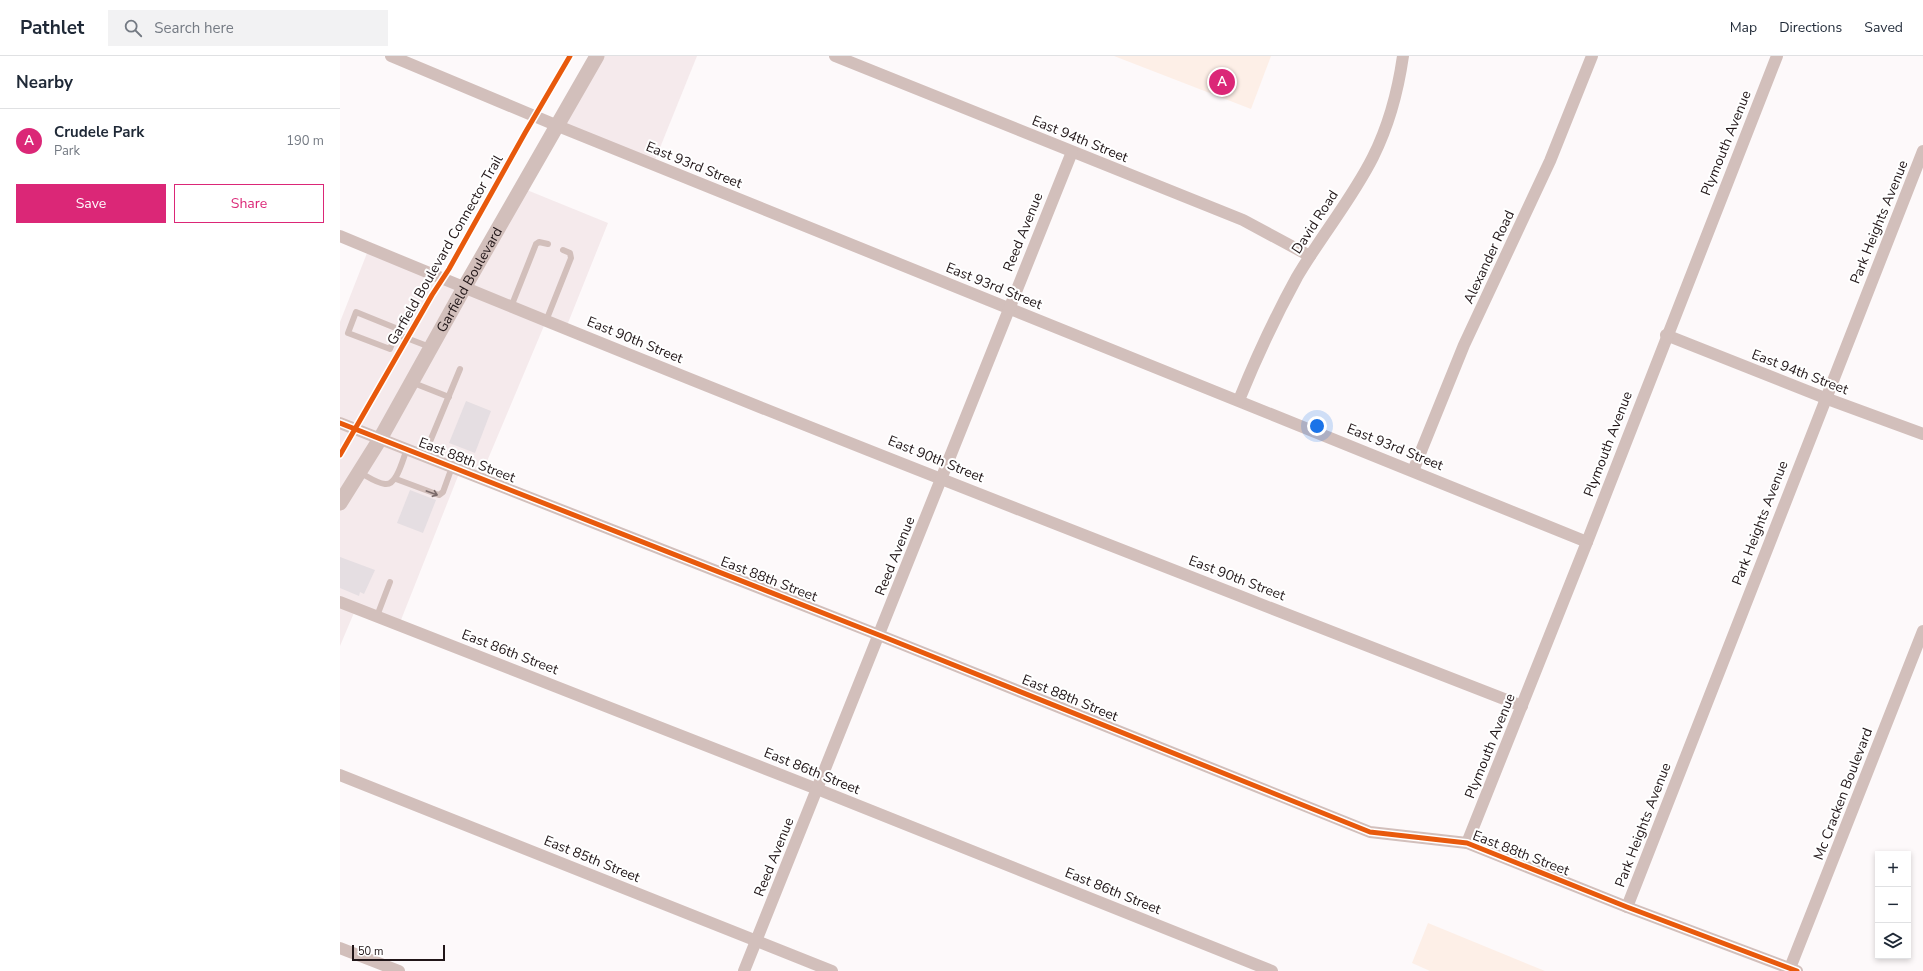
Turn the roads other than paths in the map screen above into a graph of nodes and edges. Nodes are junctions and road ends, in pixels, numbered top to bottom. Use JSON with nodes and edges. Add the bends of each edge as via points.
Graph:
{"nodes":[{"id":1,"x":391,"y":56,"type":"edge"},
{"id":2,"x":597,"y":56,"type":"edge"},
{"id":3,"x":835,"y":56,"type":"edge"},
{"id":4,"x":1403,"y":56,"type":"edge"},
{"id":5,"x":1592,"y":56,"type":"edge"},
{"id":6,"x":1777,"y":56,"type":"edge"},
{"id":7,"x":558,"y":126,"type":"junction"},
{"id":8,"x":1923,"y":151,"type":"edge"},
{"id":9,"x":1072,"y":152,"type":"junction"},
{"id":10,"x":340,"y":236,"type":"edge"},
{"id":11,"x":548,"y":244,"type":"dead end"},
{"id":12,"x":563,"y":250,"type":"dead end"},
{"id":13,"x":1310,"y":256,"type":"junction"},
{"id":14,"x":464,"y":288,"type":"junction"},
{"id":15,"x":511,"y":307,"type":"junction"},
{"id":16,"x":1008,"y":308,"type":"junction"},
{"id":17,"x":546,"y":321,"type":"junction"},
{"id":18,"x":396,"y":334,"type":"junction"},
{"id":19,"x":1666,"y":335,"type":"junction"},
{"id":20,"x":431,"y":347,"type":"junction"},
{"id":21,"x":460,"y":369,"type":"dead end"},
{"id":22,"x":412,"y":382,"type":"junction"},
{"id":23,"x":449,"y":397,"type":"junction"},
{"id":24,"x":1825,"y":398,"type":"junction"},
{"id":25,"x":1239,"y":400,"type":"junction"},
{"id":26,"x":340,"y":423,"type":"edge"},
{"id":27,"x":1923,"y":434,"type":"edge"},
{"id":28,"x":380,"y":439,"type":"junction"},
{"id":29,"x":407,"y":449,"type":"junction"},
{"id":30,"x":424,"y":456,"type":"junction"},
{"id":31,"x":452,"y":467,"type":"junction"},
{"id":32,"x":1413,"y":471,"type":"junction"},
{"id":33,"x":359,"y":472,"type":"junction"},
{"id":34,"x":942,"y":478,"type":"junction"},
{"id":35,"x":396,"y":479,"type":"junction"},
{"id":36,"x":340,"y":502,"type":"edge"},
{"id":37,"x":1587,"y":542,"type":"junction"},
{"id":38,"x":390,"y":582,"type":"dead end"},
{"id":39,"x":340,"y":602,"type":"edge"},
{"id":40,"x":377,"y":616,"type":"junction"},
{"id":41,"x":1923,"y":631,"type":"edge"},
{"id":42,"x":880,"y":635,"type":"junction"},
{"id":43,"x":1522,"y":706,"type":"junction"},
{"id":44,"x":340,"y":775,"type":"edge"},
{"id":45,"x":817,"y":789,"type":"junction"},
{"id":46,"x":1467,"y":843,"type":"junction"},
{"id":47,"x":1627,"y":907,"type":"junction"},
{"id":48,"x":756,"y":941,"type":"junction"},
{"id":49,"x":340,"y":948,"type":"edge"},
{"id":50,"x":1794,"y":970,"type":"edge"},
{"id":51,"x":399,"y":971,"type":"edge"},
{"id":52,"x":744,"y":971,"type":"edge"},
{"id":53,"x":832,"y":971,"type":"edge"},
{"id":54,"x":1272,"y":971,"type":"edge"}],
"edges":[{"from":1,"to":7,"type":"street","name":"East 93rd Street"},
{"from":2,"to":7,"type":"street","name":"Garfield Boulevard"},
{"from":3,"to":9,"type":"street","name":"East 94th Street"},
{"from":4,"to":13,"type":"street","name":"David Road","via":[[1394,103],[1378,147],[1364,174]]},
{"from":5,"to":32,"type":"street","name":"Alexander Road","via":[[1550,161],[1456,364]]},
{"from":6,"to":19,"type":"street","name":"Plymouth Avenue"},
{"from":7,"to":14,"type":"street","name":"Garfield Boulevard"},
{"from":7,"to":16,"type":"street","name":"East 93rd Street"},
{"from":8,"to":24,"type":"street","name":"Park Heights Avenue"},
{"from":9,"to":13,"type":"street","name":"East 94th Street","via":[[1243,220]]},
{"from":9,"to":16,"type":"street","name":"Reed Avenue"},
{"from":10,"to":14,"type":"street","name":"East 90th Street"},
{"from":11,"to":15,"type":"lane","via":[[536,244]]},
{"from":12,"to":17,"type":"lane","via":[[570,253],[571,258]]},
{"from":13,"to":25,"type":"street","name":"David Road","via":[[1270,330]]},
{"from":14,"to":15,"type":"street","name":"East 90th Street"},
{"from":14,"to":20,"type":"street","name":"Garfield Boulevard"},
{"from":15,"to":17,"type":"street","name":"East 90th Street"},
{"from":16,"to":25,"type":"street","name":"East 93rd Street"},
{"from":16,"to":34,"type":"street","name":"Reed Avenue"},
{"from":17,"to":34,"type":"street","name":"East 90th Street"},
{"from":18,"to":18,"type":"lane","via":[[398,329],[356,312],[348,333],[390,349]]},
{"from":18,"to":20,"type":"lane"},
{"from":19,"to":24,"type":"street","name":"East 94th Street"},
{"from":19,"to":37,"type":"street","name":"Plymouth Avenue"},
{"from":20,"to":22,"type":"street","name":"Garfield Boulevard"},
{"from":21,"to":23,"type":"lane"},
{"from":22,"to":23,"type":"lane"},
{"from":22,"to":28,"type":"street","name":"Garfield Boulevard"},
{"from":23,"to":30,"type":"lane"},
{"from":24,"to":27,"type":"street","name":"East 94th Street"},
{"from":24,"to":47,"type":"street","name":"Park Heights Avenue"},
{"from":25,"to":32,"type":"street","name":"East 93rd Street"},
{"from":26,"to":28,"type":"street","name":"East 88th Street"},
{"from":28,"to":29,"type":"street","name":"East 88th Street"},
{"from":28,"to":33,"type":"street","name":"Garfield Boulevard"},
{"from":29,"to":30,"type":"street","name":"East 88th Street"},
{"from":29,"to":35,"type":"lane"},
{"from":30,"to":31,"type":"street","name":"East 88th Street"},
{"from":35,"to":31,"type":"lane","one_way":true,"via":[[439,495],[443,492]]},
{"from":31,"to":42,"type":"street","name":"East 88th Street"},
{"from":32,"to":37,"type":"street","name":"East 93rd Street"},
{"from":33,"to":35,"type":"lane","via":[[386,484]]},
{"from":33,"to":36,"type":"street","name":"Garfield Boulevard"},
{"from":34,"to":42,"type":"street","name":"Reed Avenue"},
{"from":34,"to":43,"type":"street","name":"East 90th Street"},
{"from":37,"to":43,"type":"street","name":"Plymouth Avenue"},
{"from":38,"to":40,"type":"lane"},
{"from":39,"to":40,"type":"street","name":"East 86th Street"},
{"from":40,"to":45,"type":"street","name":"East 86th Street"},
{"from":41,"to":50,"type":"street","name":"Mc Cracken Boulevard"},
{"from":42,"to":45,"type":"street","name":"Reed Avenue"},
{"from":42,"to":46,"type":"street","name":"East 88th Street","via":[[1370,832]]},
{"from":43,"to":46,"type":"street","name":"Plymouth Avenue"},
{"from":44,"to":48,"type":"street","name":"East 85th Street"},
{"from":45,"to":48,"type":"street","name":"Reed Avenue"},
{"from":45,"to":54,"type":"street","name":"East 86th Street"},
{"from":46,"to":47,"type":"street","name":"East 88th Street"},
{"from":47,"to":50,"type":"street","name":"East 88th Street"},
{"from":48,"to":52,"type":"street","name":"Reed Avenue"},
{"from":48,"to":53,"type":"street","name":"East 85th Street"},
{"from":49,"to":51,"type":"street"}]}
